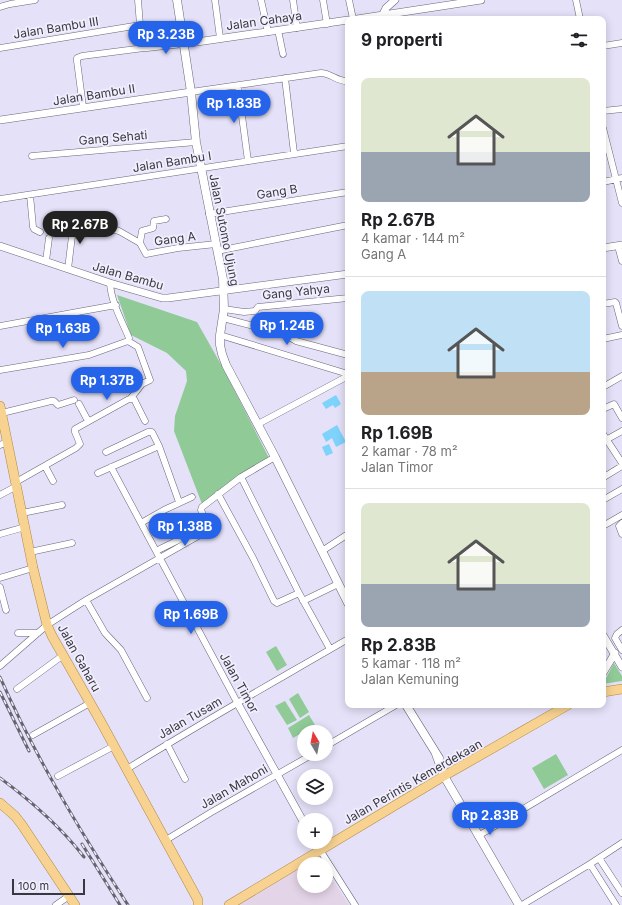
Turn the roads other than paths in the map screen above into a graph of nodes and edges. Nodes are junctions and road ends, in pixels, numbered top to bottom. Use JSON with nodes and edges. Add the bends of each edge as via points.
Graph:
{"nodes":[{"id":1,"x":35,"y":0,"type":"edge"},
{"id":2,"x":138,"y":0,"type":"edge"},
{"id":3,"x":177,"y":0,"type":"edge"},
{"id":4,"x":215,"y":0,"type":"edge"},
{"id":5,"x":260,"y":0,"type":"edge"},
{"id":6,"x":293,"y":0,"type":"edge"},
{"id":7,"x":323,"y":0,"type":"edge"},
{"id":8,"x":349,"y":0,"type":"edge"},
{"id":9,"x":395,"y":0,"type":"edge"},
{"id":10,"x":481,"y":0,"type":"edge"},
{"id":11,"x":576,"y":0,"type":"edge"},
{"id":12,"x":0,"y":7,"type":"edge"},
{"id":13,"x":352,"y":16,"type":"edge"},
{"id":14,"x":382,"y":16,"type":"edge"},
{"id":15,"x":388,"y":16,"type":"edge"},
{"id":16,"x":579,"y":16,"type":"edge"},
{"id":17,"x":345,"y":21,"type":"edge"},
{"id":18,"x":327,"y":24,"type":"junction"},
{"id":19,"x":140,"y":25,"type":"junction"},
{"id":20,"x":297,"y":28,"type":"junction"},
{"id":21,"x":278,"y":30,"type":"junction"},
{"id":22,"x":268,"y":32,"type":"junction"},
{"id":23,"x":220,"y":38,"type":"junction"},
{"id":24,"x":622,"y":42,"type":"edge"},
{"id":25,"x":183,"y":44,"type":"junction"},
{"id":26,"x":606,"y":45,"type":"edge"},
{"id":27,"x":0,"y":48,"type":"edge"},
{"id":28,"x":146,"y":48,"type":"junction"},
{"id":29,"x":282,"y":54,"type":"dead end"},
{"id":30,"x":285,"y":78,"type":"junction"},
{"id":31,"x":345,"y":81,"type":"edge"},
{"id":32,"x":238,"y":86,"type":"junction"},
{"id":33,"x":191,"y":92,"type":"junction"},
{"id":34,"x":83,"y":107,"type":"junction"},
{"id":35,"x":622,"y":109,"type":"edge"},
{"id":36,"x":606,"y":111,"type":"edge"},
{"id":37,"x":0,"y":120,"type":"edge"},
{"id":38,"x":606,"y":140,"type":"edge"},
{"id":39,"x":196,"y":142,"type":"junction"},
{"id":40,"x":345,"y":146,"type":"edge"},
{"id":41,"x":294,"y":153,"type":"junction"},
{"id":42,"x":32,"y":156,"type":"dead end"},
{"id":43,"x":606,"y":156,"type":"edge"},
{"id":44,"x":610,"y":156,"type":"junction"},
{"id":45,"x":248,"y":161,"type":"junction"},
{"id":46,"x":201,"y":168,"type":"junction"},
{"id":47,"x":619,"y":179,"type":"edge"},
{"id":48,"x":606,"y":181,"type":"edge"},
{"id":49,"x":345,"y":192,"type":"edge"},
{"id":50,"x":30,"y":195,"type":"junction"},
{"id":51,"x":0,"y":199,"type":"edge"},
{"id":52,"x":622,"y":203,"type":"edge"},
{"id":53,"x":209,"y":214,"type":"junction"},
{"id":54,"x":166,"y":219,"type":"dead end"},
{"id":55,"x":345,"y":226,"type":"edge"},
{"id":56,"x":40,"y":232,"type":"dead end"},
{"id":57,"x":49,"y":238,"type":"dead end"},
{"id":58,"x":140,"y":243,"type":"junction"},
{"id":59,"x":0,"y":246,"type":"edge"},
{"id":60,"x":620,"y":246,"type":"edge"},
{"id":61,"x":216,"y":248,"type":"junction"},
{"id":62,"x":606,"y":248,"type":"edge"},
{"id":63,"x":46,"y":261,"type":"junction"},
{"id":64,"x":622,"y":261,"type":"edge"},
{"id":65,"x":68,"y":269,"type":"junction"},
{"id":66,"x":345,"y":274,"type":"edge"},
{"id":67,"x":110,"y":287,"type":"junction"},
{"id":68,"x":224,"y":290,"type":"junction"},
{"id":69,"x":345,"y":298,"type":"edge"},
{"id":70,"x":606,"y":304,"type":"edge"},
{"id":71,"x":116,"y":305,"type":"junction"},
{"id":72,"x":620,"y":307,"type":"edge"},
{"id":73,"x":224,"y":309,"type":"junction"},
{"id":74,"x":223,"y":318,"type":"junction"},
{"id":75,"x":0,"y":326,"type":"edge"},
{"id":76,"x":622,"y":326,"type":"edge"},
{"id":77,"x":220,"y":335,"type":"junction"},
{"id":78,"x":622,"y":335,"type":"edge"},
{"id":79,"x":606,"y":338,"type":"edge"},
{"id":80,"x":128,"y":341,"type":"junction"},
{"id":81,"x":345,"y":354,"type":"edge"},
{"id":82,"x":0,"y":370,"type":"edge"},
{"id":83,"x":345,"y":374,"type":"edge"},
{"id":84,"x":622,"y":376,"type":"edge"},
{"id":85,"x":345,"y":377,"type":"edge"},
{"id":86,"x":606,"y":385,"type":"edge"},
{"id":87,"x":131,"y":398,"type":"junction"},
{"id":88,"x":0,"y":408,"type":"edge"},
{"id":89,"x":606,"y":408,"type":"edge"},
{"id":90,"x":622,"y":418,"type":"edge"},
{"id":91,"x":88,"y":421,"type":"junction"},
{"id":92,"x":145,"y":422,"type":"dead end"},
{"id":93,"x":258,"y":424,"type":"junction"},
{"id":94,"x":622,"y":431,"type":"edge"},
{"id":95,"x":606,"y":437,"type":"edge"},
{"id":96,"x":606,"y":441,"type":"edge"},
{"id":97,"x":4,"y":443,"type":"edge"},
{"id":98,"x":159,"y":446,"type":"junction"},
{"id":99,"x":106,"y":452,"type":"dead end"},
{"id":100,"x":275,"y":457,"type":"junction"},
{"id":101,"x":622,"y":463,"type":"edge"},
{"id":102,"x":45,"y":466,"type":"junction"},
{"id":103,"x":622,"y":466,"type":"edge"},
{"id":104,"x":111,"y":467,"type":"junction"},
{"id":105,"x":98,"y":473,"type":"dead end"},
{"id":106,"x":606,"y":476,"type":"edge"},
{"id":107,"x":241,"y":477,"type":"junction"},
{"id":108,"x":53,"y":481,"type":"dead end"},
{"id":109,"x":17,"y":484,"type":"junction"},
{"id":110,"x":622,"y":489,"type":"edge"},
{"id":111,"x":218,"y":494,"type":"junction"},
{"id":112,"x":0,"y":495,"type":"edge"},
{"id":113,"x":192,"y":497,"type":"dead end"},
{"id":114,"x":606,"y":498,"type":"edge"},
{"id":115,"x":179,"y":502,"type":"junction"},
{"id":116,"x":62,"y":505,"type":"dead end"},
{"id":117,"x":22,"y":513,"type":"junction"},
{"id":118,"x":622,"y":515,"type":"edge"},
{"id":119,"x":142,"y":523,"type":"junction"},
{"id":120,"x":606,"y":524,"type":"edge"},
{"id":121,"x":622,"y":524,"type":"edge"},
{"id":122,"x":25,"y":527,"type":"junction"},
{"id":123,"x":204,"y":527,"type":"dead end"},
{"id":124,"x":0,"y":534,"type":"edge"},
{"id":125,"x":622,"y":534,"type":"edge"},
{"id":126,"x":345,"y":536,"type":"edge"},
{"id":127,"x":72,"y":543,"type":"dead end"},
{"id":128,"x":156,"y":551,"type":"junction"},
{"id":129,"x":322,"y":551,"type":"junction"},
{"id":130,"x":30,"y":552,"type":"junction"},
{"id":131,"x":160,"y":558,"type":"junction"},
{"id":132,"x":33,"y":568,"type":"junction"},
{"id":133,"x":0,"y":578,"type":"edge"},
{"id":134,"x":338,"y":584,"type":"junction"},
{"id":135,"x":0,"y":587,"type":"edge"},
{"id":136,"x":299,"y":593,"type":"junction"},
{"id":137,"x":345,"y":597,"type":"edge"},
{"id":138,"x":86,"y":600,"type":"junction"},
{"id":139,"x":303,"y":601,"type":"junction"},
{"id":140,"x":6,"y":610,"type":"dead end"},
{"id":141,"x":47,"y":625,"type":"junction"},
{"id":142,"x":622,"y":630,"type":"edge"},
{"id":143,"x":18,"y":633,"type":"dead end"},
{"id":144,"x":38,"y":633,"type":"junction"},
{"id":145,"x":606,"y":640,"type":"edge"},
{"id":146,"x":345,"y":641,"type":"edge"},
{"id":147,"x":330,"y":649,"type":"junction"},
{"id":148,"x":622,"y":650,"type":"edge"},
{"id":149,"x":614,"y":653,"type":"junction"},
{"id":150,"x":62,"y":656,"type":"junction"},
{"id":151,"x":0,"y":666,"type":"edge"},
{"id":152,"x":622,"y":667,"type":"edge"},
{"id":153,"x":606,"y":668,"type":"edge"},
{"id":154,"x":17,"y":689,"type":"dead end"},
{"id":155,"x":622,"y":689,"type":"edge"},
{"id":156,"x":606,"y":692,"type":"edge"},
{"id":157,"x":147,"y":698,"type":"dead end"},
{"id":158,"x":90,"y":703,"type":"junction"},
{"id":159,"x":238,"y":704,"type":"junction"},
{"id":160,"x":391,"y":708,"type":"edge"},
{"id":161,"x":408,"y":708,"type":"edge"},
{"id":162,"x":561,"y":708,"type":"edge"},
{"id":163,"x":33,"y":735,"type":"dead end"},
{"id":164,"x":333,"y":742,"type":"edge"},
{"id":165,"x":167,"y":744,"type":"junction"},
{"id":166,"x":114,"y":746,"type":"junction"},
{"id":167,"x":622,"y":750,"type":"edge"},
{"id":168,"x":300,"y":761,"type":"edge"},
{"id":169,"x":127,"y":770,"type":"junction"},
{"id":170,"x":277,"y":775,"type":"junction"},
{"id":171,"x":447,"y":775,"type":"junction"},
{"id":172,"x":58,"y":776,"type":"dead end"},
{"id":173,"x":185,"y":779,"type":"dead end"},
{"id":174,"x":0,"y":803,"type":"edge"},
{"id":175,"x":298,"y":813,"type":"edge"},
{"id":176,"x":478,"y":836,"type":"junction"},
{"id":177,"x":333,"y":837,"type":"edge"},
{"id":178,"x":166,"y":840,"type":"junction"},
{"id":179,"x":622,"y":843,"type":"edge"},
{"id":180,"x":313,"y":849,"type":"edge"},
{"id":181,"x":319,"y":849,"type":"edge"},
{"id":182,"x":599,"y":858,"type":"junction"},
{"id":183,"x":590,"y":864,"type":"junction"},
{"id":184,"x":622,"y":893,"type":"edge"},
{"id":185,"x":70,"y":896,"type":"junction"},
{"id":186,"x":200,"y":903,"type":"edge"},
{"id":187,"x":56,"y":905,"type":"edge"},
{"id":188,"x":75,"y":905,"type":"edge"},
{"id":189,"x":229,"y":905,"type":"edge"},
{"id":190,"x":355,"y":905,"type":"edge"},
{"id":191,"x":520,"y":905,"type":"edge"},
{"id":192,"x":616,"y":905,"type":"edge"}],
"edges":[{"from":1,"to":12,"type":"street"},
{"from":2,"to":19,"type":"street"},
{"from":3,"to":25,"type":"main road","name":"Jalan Sutomo Ujung"},
{"from":4,"to":23,"type":"street"},
{"from":5,"to":22,"type":"street"},
{"from":6,"to":20,"type":"street"},
{"from":7,"to":18,"type":"street"},
{"from":8,"to":13,"type":"street"},
{"from":9,"to":14,"type":"street","via":[[386,8]]},
{"from":10,"to":15,"type":"street"},
{"from":11,"to":16,"type":"street"},
{"from":17,"to":18,"type":"street","name":"Jalan Cahaya"},
{"from":18,"to":20,"type":"street","name":"Jalan Cahaya"},
{"from":19,"to":27,"type":"street","name":"Jalan Bambu III"},
{"from":19,"to":28,"type":"street"},
{"from":20,"to":21,"type":"street","name":"Jalan Cahaya"},
{"from":21,"to":22,"type":"street","name":"Jalan Cahaya"},
{"from":21,"to":29,"type":"street"},
{"from":22,"to":23,"type":"street","name":"Jalan Cahaya"},
{"from":23,"to":25,"type":"street","name":"Jalan Cahaya"},
{"from":24,"to":26,"type":"street"},
{"from":25,"to":28,"type":"street"},
{"from":25,"to":33,"type":"main road","name":"Jalan Sutomo Ujung"},
{"from":28,"to":34,"type":"street","via":[[77,58]]},
{"from":30,"to":31,"type":"street","via":[[324,73]]},
{"from":30,"to":32,"type":"street"},
{"from":30,"to":41,"type":"street"},
{"from":32,"to":33,"type":"street"},
{"from":32,"to":45,"type":"street"},
{"from":33,"to":34,"type":"street","name":"Jalan Bambu II"},
{"from":33,"to":39,"type":"main road","name":"Jalan Sutomo Ujung"},
{"from":34,"to":37,"type":"street","name":"Jalan Bambu II"},
{"from":35,"to":36,"type":"street"},
{"from":38,"to":44,"type":"street"},
{"from":39,"to":42,"type":"street","name":"Gang Sehati"},
{"from":39,"to":46,"type":"main road","name":"Jalan Sutomo Ujung"},
{"from":40,"to":41,"type":"street","name":"Jalan Bambu I"},
{"from":41,"to":45,"type":"street","name":"Jalan Bambu I"},
{"from":43,"to":44,"type":"street"},
{"from":44,"to":47,"type":"street"},
{"from":45,"to":46,"type":"street","name":"Jalan Bambu I"},
{"from":46,"to":50,"type":"street","name":"Jalan Bambu I"},
{"from":46,"to":53,"type":"main road","name":"Jalan Sutomo Ujung"},
{"from":47,"to":48,"type":"street"},
{"from":47,"to":52,"type":"street"},
{"from":49,"to":53,"type":"street","name":"Gang B"},
{"from":50,"to":51,"type":"street","name":"Jalan Bambu I"},
{"from":50,"to":56,"type":"street","via":[[33,228]]},
{"from":53,"to":61,"type":"main road","name":"Jalan Sutomo Ujung"},
{"from":54,"to":58,"type":"street","via":[[154,221],[153,228],[142,231]]},
{"from":55,"to":61,"type":"street","name":"Gang A"},
{"from":57,"to":63,"type":"street"},
{"from":58,"to":61,"type":"street","name":"Gang A","via":[[146,254],[178,248]]},
{"from":58,"to":65,"type":"street","name":"Gang A","via":[[98,223],[75,225]]},
{"from":59,"to":63,"type":"street","name":"Jalan Bambu"},
{"from":60,"to":62,"type":"street"},
{"from":60,"to":64,"type":"street"},
{"from":61,"to":68,"type":"main road","name":"Jalan Sutomo Ujung"},
{"from":63,"to":65,"type":"street","name":"Jalan Bambu"},
{"from":65,"to":67,"type":"street","name":"Jalan Bambu"},
{"from":66,"to":68,"type":"street","name":"Jalan Bambu"},
{"from":67,"to":68,"type":"street","name":"Jalan Bambu","via":[[162,298]]},
{"from":67,"to":71,"type":"street"},
{"from":68,"to":73,"type":"main road","name":"Jalan Sutomo Ujung"},
{"from":69,"to":73,"type":"street","name":"Gang Yahya","via":[[258,307],[255,311],[249,312]]},
{"from":70,"to":72,"type":"street","via":[[615,302]]},
{"from":71,"to":75,"type":"street"},
{"from":71,"to":80,"type":"street"},
{"from":72,"to":76,"type":"street"},
{"from":73,"to":74,"type":"main road","name":"Jalan Sutomo Ujung"},
{"from":74,"to":77,"type":"main road","name":"Jalan Sutomo Ujung"},
{"from":74,"to":81,"type":"street","via":[[284,334],[296,341]]},
{"from":77,"to":83,"type":"street"},
{"from":77,"to":93,"type":"main road","name":"Jalan Sutomo Ujung","via":[[226,365]]},
{"from":78,"to":79,"type":"street"},
{"from":80,"to":82,"type":"street","via":[[89,355]]},
{"from":80,"to":87,"type":"street","via":[[138,347],[150,380],[142,384]]},
{"from":84,"to":86,"type":"street"},
{"from":85,"to":93,"type":"street"},
{"from":87,"to":91,"type":"street"},
{"from":87,"to":92,"type":"street","via":[[134,399]]},
{"from":88,"to":91,"type":"street","via":[[54,400],[58,405],[76,402]]},
{"from":88,"to":97,"type":"main road","name":"Jalan Gaharu"},
{"from":89,"to":90,"type":"street","via":[[614,404]]},
{"from":91,"to":102,"type":"street","via":[[74,430],[79,446]]},
{"from":93,"to":100,"type":"main road","name":"Jalan Sutomo Ujung"},
{"from":94,"to":95,"type":"street"},
{"from":96,"to":101,"type":"street"},
{"from":97,"to":109,"type":"main road","name":"Jalan Gaharu"},
{"from":98,"to":99,"type":"street","via":[[150,431]]},
{"from":98,"to":104,"type":"street"},
{"from":98,"to":115,"type":"street"},
{"from":100,"to":107,"type":"street"},
{"from":100,"to":129,"type":"main road","name":"Jalan Sutomo Ujung"},
{"from":102,"to":108,"type":"street"},
{"from":102,"to":109,"type":"street"},
{"from":103,"to":106,"type":"street"},
{"from":104,"to":105,"type":"street"},
{"from":104,"to":119,"type":"street","name":"Jalan Timor"},
{"from":107,"to":111,"type":"street"},
{"from":107,"to":136,"type":"street"},
{"from":109,"to":112,"type":"street"},
{"from":109,"to":117,"type":"main road","name":"Jalan Gaharu"},
{"from":110,"to":114,"type":"street"},
{"from":111,"to":131,"type":"street","via":[[201,508],[207,531]]},
{"from":111,"to":136,"type":"street","via":[[274,601],[277,603]]},
{"from":113,"to":115,"type":"street"},
{"from":115,"to":119,"type":"street"},
{"from":116,"to":117,"type":"street"},
{"from":117,"to":122,"type":"main road","name":"Jalan Gaharu"},
{"from":118,"to":120,"type":"street"},
{"from":119,"to":128,"type":"street","name":"Jalan Timor"},
{"from":121,"to":125,"type":"street","via":[[619,526]]},
{"from":122,"to":124,"type":"street"},
{"from":122,"to":130,"type":"main road","name":"Jalan Gaharu"},
{"from":123,"to":128,"type":"street"},
{"from":126,"to":129,"type":"street"},
{"from":127,"to":130,"type":"street"},
{"from":128,"to":131,"type":"street","name":"Jalan Timor"},
{"from":129,"to":134,"type":"main road","name":"Jalan Sutomo Ujung"},
{"from":130,"to":132,"type":"main road","name":"Jalan Gaharu"},
{"from":131,"to":138,"type":"street"},
{"from":131,"to":159,"type":"street","name":"Jalan Timor"},
{"from":132,"to":133,"type":"street"},
{"from":132,"to":141,"type":"main road","name":"Jalan Gaharu"},
{"from":134,"to":137,"type":"main road","name":"Jalan Sutomo Ujung"},
{"from":134,"to":139,"type":"street"},
{"from":135,"to":140,"type":"street"},
{"from":136,"to":139,"type":"street"},
{"from":138,"to":141,"type":"street"},
{"from":138,"to":157,"type":"street","via":[[105,633],[121,650]]},
{"from":139,"to":147,"type":"street"},
{"from":141,"to":144,"type":"street"},
{"from":141,"to":150,"type":"main road","name":"Jalan Gaharu"},
{"from":142,"to":148,"type":"street","via":[[615,638]]},
{"from":143,"to":144,"type":"street"},
{"from":144,"to":151,"type":"street"},
{"from":145,"to":149,"type":"street"},
{"from":146,"to":147,"type":"street","name":"Jalan Tusam"},
{"from":147,"to":159,"type":"street","name":"Jalan Tusam"},
{"from":149,"to":152,"type":"street"},
{"from":149,"to":153,"type":"street"},
{"from":150,"to":154,"type":"street"},
{"from":150,"to":158,"type":"main road","name":"Jalan Gaharu"},
{"from":155,"to":156,"type":"main road"},
{"from":158,"to":163,"type":"street"},
{"from":158,"to":166,"type":"main road","name":"Jalan Gaharu"},
{"from":159,"to":165,"type":"street","name":"Jalan Tusam"},
{"from":159,"to":170,"type":"street","name":"Jalan Timor"},
{"from":160,"to":164,"type":"street"},
{"from":161,"to":171,"type":"main road"},
{"from":162,"to":171,"type":"main road","name":"Jalan Perintis Kemerdekaan"},
{"from":165,"to":169,"type":"street","name":"Jalan Tusam"},
{"from":165,"to":173,"type":"street"},
{"from":166,"to":169,"type":"main road","name":"Jalan Gaharu"},
{"from":166,"to":172,"type":"street"},
{"from":167,"to":176,"type":"street"},
{"from":168,"to":170,"type":"street","name":"Jalan Mahoni"},
{"from":169,"to":178,"type":"main road","name":"Jalan Gaharu"},
{"from":170,"to":175,"type":"street","name":"Jalan Timor"},
{"from":170,"to":178,"type":"street","name":"Jalan Mahoni"},
{"from":171,"to":176,"type":"main road"},
{"from":171,"to":177,"type":"main road","name":"Jalan Perintis Kemerdekaan"},
{"from":174,"to":185,"type":"main road","via":[[22,825]]},
{"from":176,"to":191,"type":"main road"},
{"from":178,"to":186,"type":"main road","name":"Jalan Gaharu"},
{"from":179,"to":182,"type":"street"},
{"from":180,"to":189,"type":"main road","name":"Jalan Perintis Kemerdekaan"},
{"from":181,"to":190,"type":"street"},
{"from":182,"to":183,"type":"street"},
{"from":182,"to":184,"type":"street"},
{"from":183,"to":191,"type":"street"},
{"from":183,"to":192,"type":"street"},
{"from":185,"to":187,"type":"street"},
{"from":185,"to":188,"type":"main road"}]}
